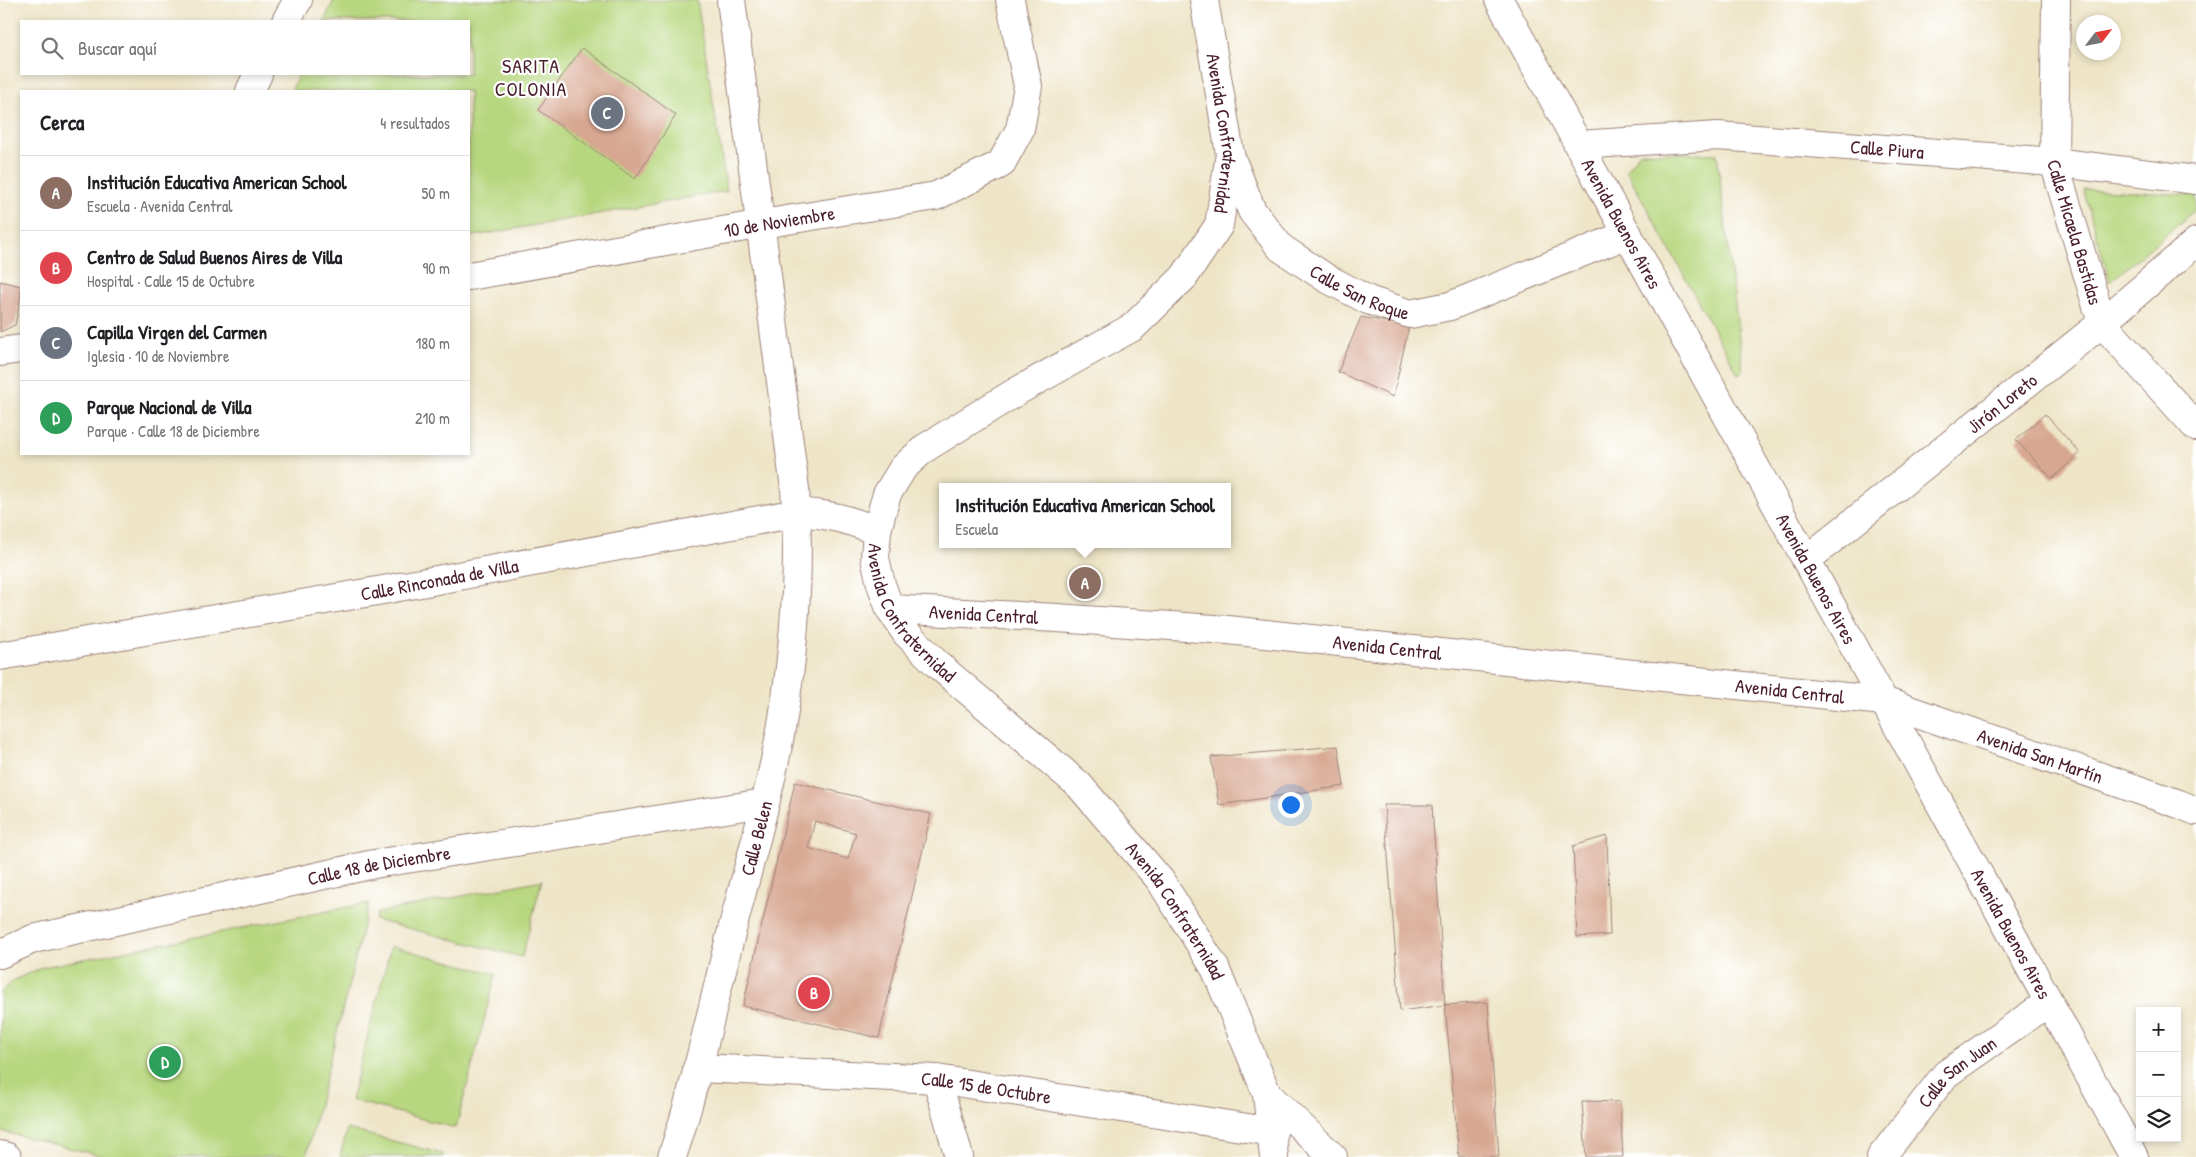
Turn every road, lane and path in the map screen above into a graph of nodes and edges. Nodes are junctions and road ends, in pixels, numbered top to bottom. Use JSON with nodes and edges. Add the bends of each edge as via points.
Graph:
{"nodes":[{"id":1,"x":298,"y":0,"type":"edge"},
{"id":2,"x":731,"y":0,"type":"edge"},
{"id":3,"x":1010,"y":0,"type":"edge"},
{"id":4,"x":1204,"y":0,"type":"edge"},
{"id":5,"x":1499,"y":0,"type":"edge"},
{"id":6,"x":2056,"y":0,"type":"edge"},
{"id":7,"x":287,"y":20,"type":"edge"},
{"id":8,"x":258,"y":75,"type":"edge"},
{"id":9,"x":250,"y":90,"type":"edge"},
{"id":10,"x":1578,"y":145,"type":"junction"},
{"id":11,"x":1230,"y":154,"type":"junction"},
{"id":12,"x":2054,"y":162,"type":"junction"},
{"id":13,"x":2196,"y":180,"type":"edge"},
{"id":14,"x":762,"y":224,"type":"junction"},
{"id":15,"x":1628,"y":234,"type":"junction"},
{"id":16,"x":2196,"y":242,"type":"edge"},
{"id":17,"x":470,"y":276,"type":"edge"},
{"id":18,"x":2102,"y":323,"type":"junction"},
{"id":19,"x":20,"y":350,"type":"edge"},
{"id":20,"x":0,"y":352,"type":"edge"},
{"id":21,"x":2196,"y":427,"type":"edge"},
{"id":22,"x":797,"y":513,"type":"junction"},
{"id":23,"x":877,"y":531,"type":"junction"},
{"id":24,"x":1806,"y":560,"type":"junction"},
{"id":25,"x":890,"y":609,"type":"junction"},
{"id":26,"x":0,"y":656,"type":"edge"},
{"id":27,"x":1883,"y":701,"type":"junction"},
{"id":28,"x":764,"y":803,"type":"junction"},
{"id":29,"x":2196,"y":811,"type":"edge"},
{"id":30,"x":0,"y":954,"type":"edge"},
{"id":31,"x":2049,"y":1002,"type":"junction"},
{"id":32,"x":697,"y":1068,"type":"junction"},
{"id":33,"x":937,"y":1079,"type":"junction"},
{"id":34,"x":1267,"y":1094,"type":"junction"},
{"id":35,"x":1274,"y":1145,"type":"edge"},
{"id":36,"x":1885,"y":1155,"type":"edge"},
{"id":37,"x":0,"y":1156,"type":"edge"},
{"id":38,"x":7,"y":1157,"type":"edge"},
{"id":39,"x":672,"y":1157,"type":"edge"},
{"id":40,"x":959,"y":1157,"type":"edge"},
{"id":41,"x":1333,"y":1157,"type":"edge"},
{"id":42,"x":2134,"y":1157,"type":"edge"}],
"edges":[{"from":1,"to":7,"type":"street"},
{"from":2,"to":14,"type":"street","name":"Calle Belen"},
{"from":3,"to":14,"type":"street","name":"10 de Noviembre","via":[[1028,86],[1020,129],[1001,164],[936,196]]},
{"from":4,"to":11,"type":"street","name":"Avenida Confraternidad"},
{"from":5,"to":10,"type":"street","name":"Avenida Buenos Aires"},
{"from":6,"to":12,"type":"street","name":"Calle Micaela Bastidas"},
{"from":8,"to":9,"type":"street"},
{"from":10,"to":12,"type":"street","name":"Calle Piura","via":[[1718,136]]},
{"from":10,"to":15,"type":"street","name":"Avenida Buenos Aires"},
{"from":11,"to":15,"type":"street","name":"Calle San Roque","via":[[1252,211],[1281,248],[1326,278],[1368,300],[1410,314],[1450,306]]},
{"from":11,"to":23,"type":"street","name":"Avenida Confraternidad","via":[[1219,225],[1184,277],[1133,327],[1014,393],[925,448],[903,468],[887,494]]},
{"from":12,"to":13,"type":"street","name":"Calle Piura"},
{"from":12,"to":18,"type":"street","name":"Calle Micaela Bastidas"},
{"from":14,"to":17,"type":"street","name":"10 de Noviembre"},
{"from":14,"to":22,"type":"street","name":"Calle Belen"},
{"from":15,"to":24,"type":"street","name":"Avenida Buenos Aires"},
{"from":16,"to":18,"type":"street","name":"Jirón Loreto"},
{"from":18,"to":21,"type":"street","name":"Calle Micaela Bastidas"},
{"from":18,"to":24,"type":"street","name":"Jirón Loreto"},
{"from":19,"to":20,"type":"street"},
{"from":22,"to":23,"type":"street","name":"Calle Rinconada de Villa","via":[[840,518]]},
{"from":22,"to":26,"type":"street","name":"Calle Rinconada de Villa","via":[[384,590]]},
{"from":22,"to":28,"type":"street","name":"Calle Belen","via":[[794,641],[783,720]]},
{"from":23,"to":25,"type":"street","name":"Avenida Confraternidad","via":[[875,558]]},
{"from":24,"to":27,"type":"street","name":"Avenida Buenos Aires"},
{"from":25,"to":27,"type":"street","name":"Avenida Central","via":[[1228,630]]},
{"from":25,"to":34,"type":"street","name":"Avenida Confraternidad","via":[[906,633],[938,665],[1079,785],[1160,880],[1215,968]]},
{"from":27,"to":29,"type":"street","name":"Avenida San Martín"},
{"from":27,"to":31,"type":"street","name":"Avenida Buenos Aires"},
{"from":28,"to":30,"type":"street","name":"Calle 18 de Diciembre","via":[[374,864],[33,939]]},
{"from":28,"to":32,"type":"street","name":"Calle Belen"},
{"from":31,"to":36,"type":"street","name":"Calle San Juan","via":[[1946,1074]]},
{"from":31,"to":42,"type":"street","name":"Avenida Buenos Aires"},
{"from":32,"to":33,"type":"street","name":"Calle 15 de Octubre"},
{"from":32,"to":39,"type":"street","name":"Calle Belen"},
{"from":33,"to":35,"type":"street","name":"Calle 15 de Octubre"},
{"from":33,"to":40,"type":"street"},
{"from":34,"to":35,"type":"street","name":"Avenida Confraternidad"},
{"from":34,"to":41,"type":"street"},
{"from":37,"to":38,"type":"street"}]}
